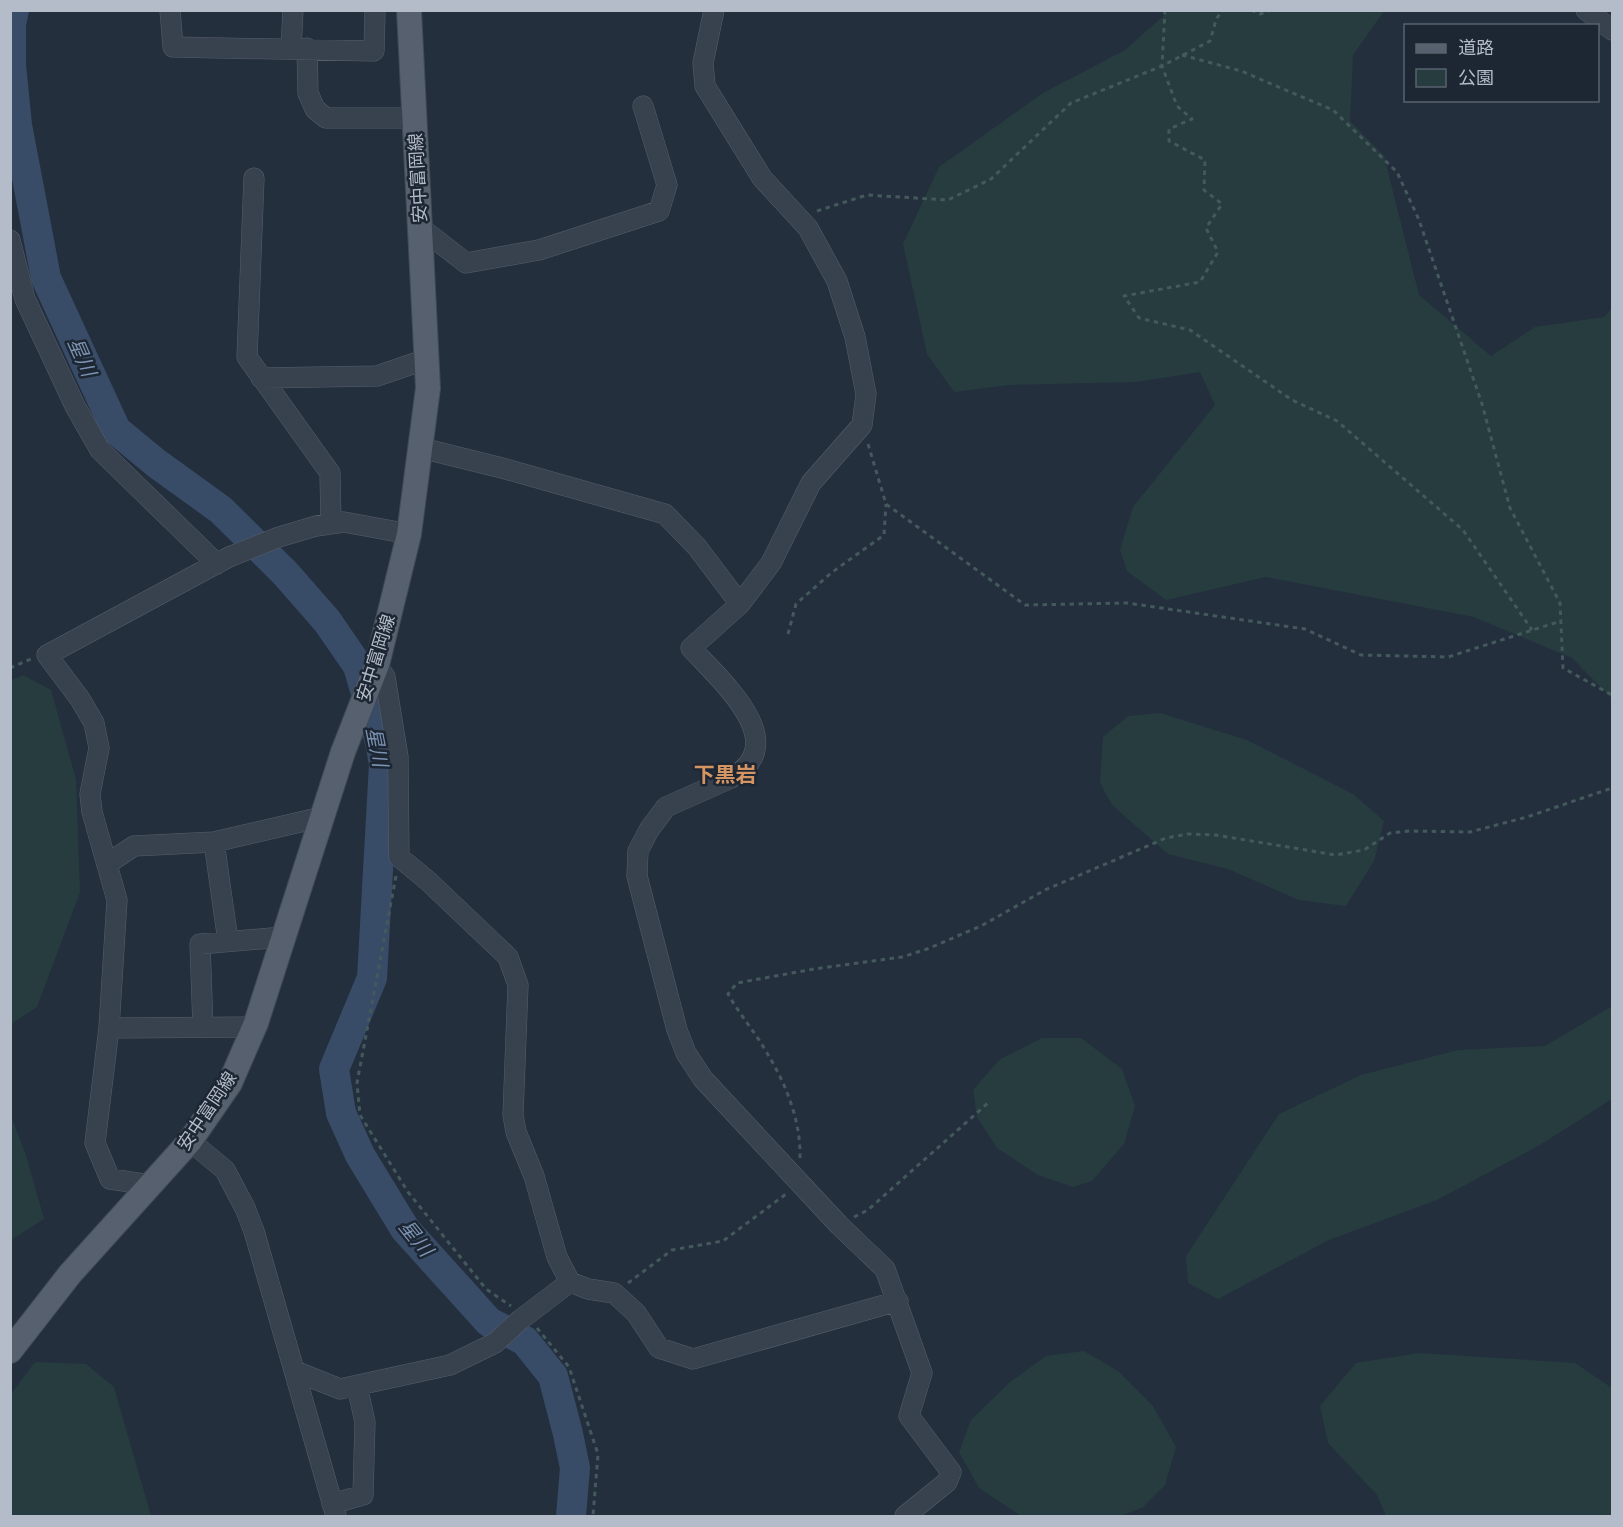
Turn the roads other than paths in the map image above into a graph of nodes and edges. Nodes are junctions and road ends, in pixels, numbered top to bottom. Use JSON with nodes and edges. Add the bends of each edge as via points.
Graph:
{"nodes":[{"id":1,"x":170,"y":10,"type":"edge"},
{"id":2,"x":293,"y":10,"type":"edge"},
{"id":3,"x":375,"y":10,"type":"edge"},
{"id":4,"x":409,"y":10,"type":"edge"},
{"id":5,"x":714,"y":10,"type":"edge"},
{"id":6,"x":1586,"y":10,"type":"edge"},
{"id":7,"x":1612,"y":30,"type":"edge"},
{"id":8,"x":299,"y":49,"type":"junction"},
{"id":9,"x":643,"y":106,"type":"dead end"},
{"id":10,"x":415,"y":118,"type":"junction"},
{"id":11,"x":254,"y":178,"type":"dead end"},
{"id":12,"x":421,"y":228,"type":"junction"},
{"id":13,"x":10,"y":240,"type":"edge"},
{"id":14,"x":427,"y":360,"type":"junction"},
{"id":15,"x":261,"y":378,"type":"junction"},
{"id":16,"x":421,"y":448,"type":"junction"},
{"id":17,"x":331,"y":524,"type":"junction"},
{"id":18,"x":409,"y":534,"type":"junction"},
{"id":19,"x":223,"y":560,"type":"junction"},
{"id":20,"x":740,"y":604,"type":"junction"},
{"id":21,"x":376,"y":669,"type":"junction"},
{"id":22,"x":322,"y":817,"type":"junction"},
{"id":23,"x":214,"y":842,"type":"junction"},
{"id":24,"x":106,"y":864,"type":"junction"},
{"id":25,"x":283,"y":937,"type":"junction"},
{"id":26,"x":228,"y":941,"type":"junction"},
{"id":27,"x":254,"y":1027,"type":"junction"},
{"id":28,"x":109,"y":1028,"type":"junction"},
{"id":29,"x":203,"y":1028,"type":"junction"},
{"id":30,"x":190,"y":1141,"type":"junction"},
{"id":31,"x":151,"y":1185,"type":"junction"},
{"id":32,"x":570,"y":1282,"type":"junction"},
{"id":33,"x":898,"y":1301,"type":"junction"},
{"id":34,"x":10,"y":1351,"type":"edge"},
{"id":35,"x":295,"y":1371,"type":"junction"},
{"id":36,"x":357,"y":1386,"type":"junction"},
{"id":37,"x":334,"y":1510,"type":"edge"},
{"id":38,"x":905,"y":1516,"type":"edge"}],
"edges":[{"from":1,"to":8,"type":"street","via":[[173,47]]},
{"from":2,"to":8,"type":"street"},
{"from":3,"to":8,"type":"street","via":[[374,51]]},
{"from":4,"to":10,"type":"main road","name":"安中富岡線"},
{"from":5,"to":20,"type":"street","via":[[703,63],[705,86],[762,178],[808,228],[837,281],[855,337],[866,393],[862,425],[811,483],[771,563]]},
{"from":6,"to":7,"type":"street"},
{"from":8,"to":10,"type":"street","via":[[308,93],[315,109],[326,118]]},
{"from":9,"to":12,"type":"street","via":[[667,185],[659,211],[539,250],[466,262]]},
{"from":10,"to":12,"type":"main road","name":"安中富岡線"},
{"from":11,"to":15,"type":"street","via":[[247,357]]},
{"from":12,"to":14,"type":"main road","name":"安中富岡線"},
{"from":13,"to":19,"type":"street","via":[[25,299],[100,450]]},
{"from":14,"to":15,"type":"street","via":[[377,376]]},
{"from":14,"to":16,"type":"main road","name":"安中富岡線"},
{"from":15,"to":17,"type":"street","via":[[330,473]]},
{"from":16,"to":18,"type":"main road","name":"安中富岡線"},
{"from":16,"to":20,"type":"street","via":[[665,514],[697,547]]},
{"from":17,"to":18,"type":"street","via":[[355,524]]},
{"from":17,"to":19,"type":"street","via":[[279,537]]},
{"from":18,"to":21,"type":"main road","name":"安中富岡線"},
{"from":19,"to":24,"type":"street","via":[[47,656],[94,723],[99,748],[90,794]]},
{"from":20,"to":33,"type":"street","via":[[691,648],[744,708],[753,724],[753,759],[739,774],[666,807],[638,851],[637,876],[686,1053],[703,1079],[885,1269]]},
{"from":21,"to":22,"type":"main road","name":"安中富岡線"},
{"from":21,"to":32,"type":"street","via":[[385,677],[398,757],[399,857],[508,957],[518,985],[513,1115],[557,1257]]},
{"from":22,"to":23,"type":"street"},
{"from":22,"to":25,"type":"main road","name":"安中富岡線"},
{"from":23,"to":24,"type":"street","via":[[134,846]]},
{"from":23,"to":26,"type":"street"},
{"from":24,"to":28,"type":"street","via":[[117,900]]},
{"from":25,"to":26,"type":"street"},
{"from":25,"to":27,"type":"main road","name":"安中富岡線"},
{"from":26,"to":29,"type":"street","via":[[200,944]]},
{"from":27,"to":29,"type":"street"},
{"from":27,"to":30,"type":"main road","name":"安中富岡線","via":[[230,1083]]},
{"from":28,"to":29,"type":"street"},
{"from":28,"to":31,"type":"street","via":[[95,1143],[110,1179]]},
{"from":30,"to":31,"type":"main road","name":"安中富岡線"},
{"from":30,"to":35,"type":"street","via":[[225,1170],[245,1208]]},
{"from":31,"to":34,"type":"main road","name":"安中富岡線","via":[[70,1274]]},
{"from":32,"to":33,"type":"street","via":[[614,1293],[636,1313],[659,1347],[693,1359]]},
{"from":32,"to":36,"type":"street","via":[[495,1343],[450,1365]]},
{"from":33,"to":38,"type":"street","via":[[922,1373],[909,1416],[951,1472],[947,1482]]},
{"from":35,"to":36,"type":"street","via":[[340,1389]]},
{"from":35,"to":37,"type":"street"},
{"from":36,"to":37,"type":"street","via":[[365,1422],[363,1495]]}]}
